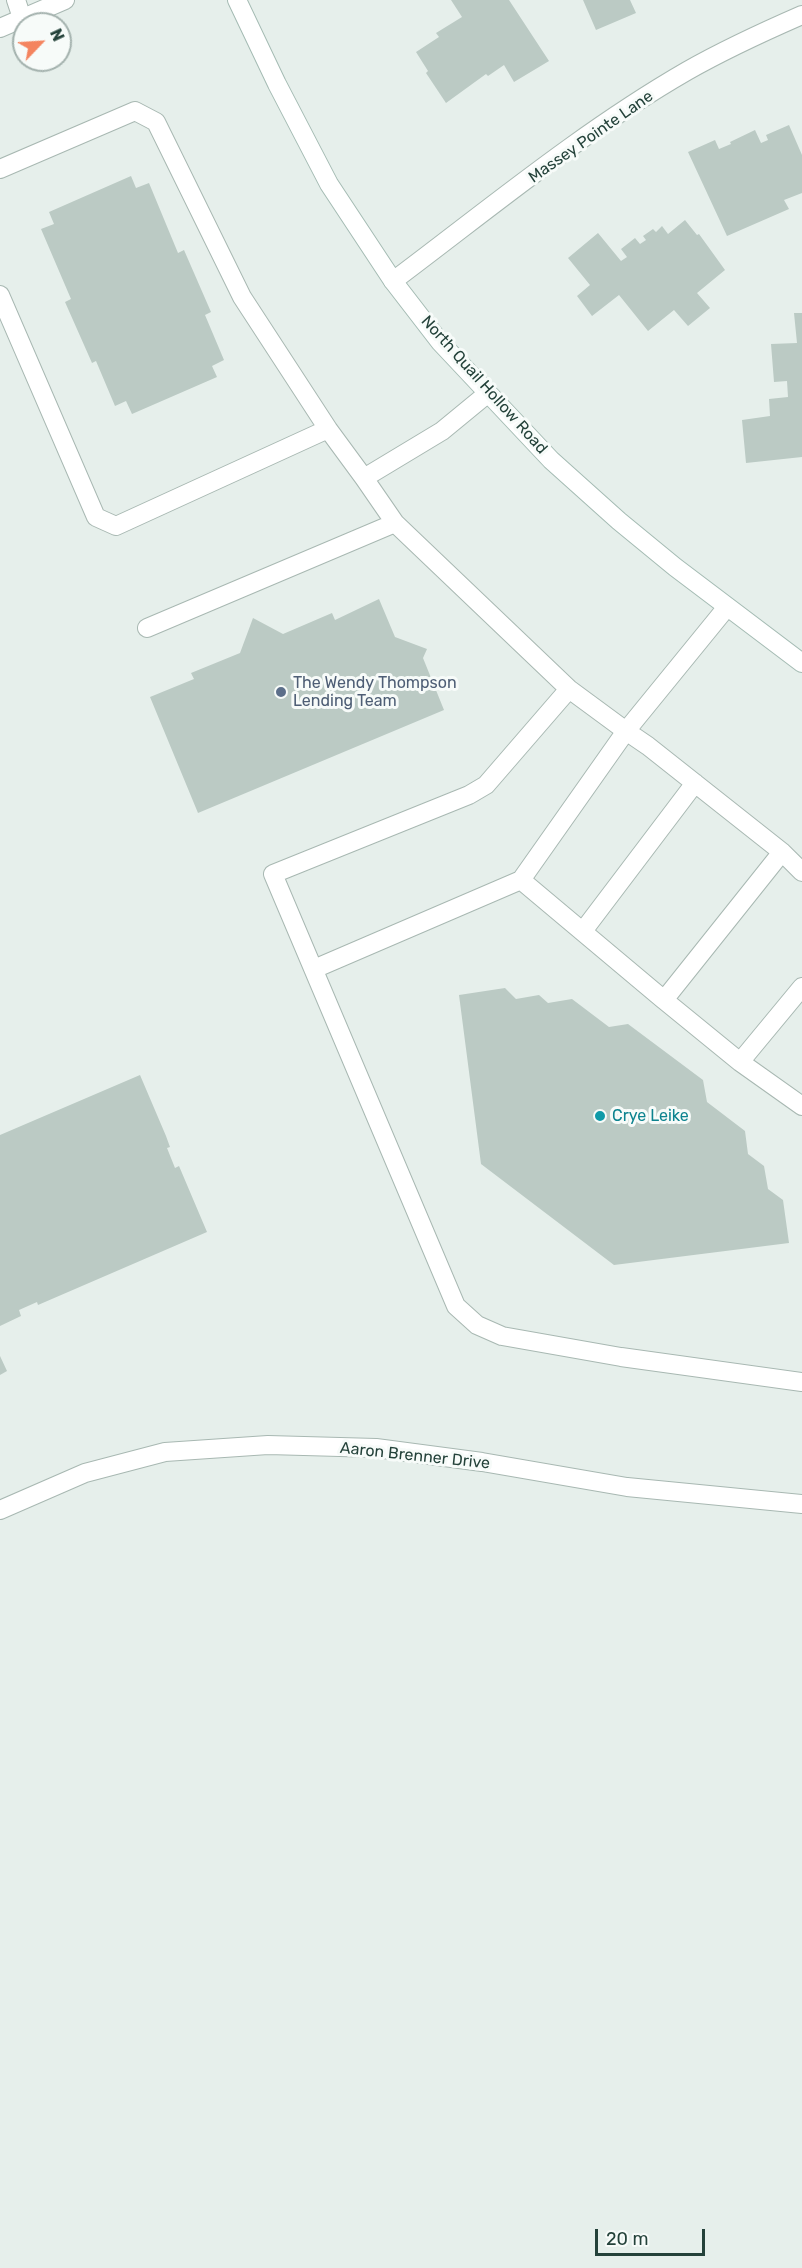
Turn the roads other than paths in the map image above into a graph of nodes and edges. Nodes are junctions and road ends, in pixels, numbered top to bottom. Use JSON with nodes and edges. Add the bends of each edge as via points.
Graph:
{"nodes":[{"id":1,"x":65,"y":0,"type":"edge"},
{"id":2,"x":237,"y":0,"type":"edge"},
{"id":3,"x":36,"y":12,"type":"edge"},
{"id":4,"x":802,"y":15,"type":"edge"},
{"id":5,"x":0,"y":169,"type":"edge"},
{"id":6,"x":393,"y":281,"type":"junction"},
{"id":7,"x":0,"y":295,"type":"edge"},
{"id":8,"x":487,"y":394,"type":"junction"},
{"id":9,"x":328,"y":429,"type":"junction"},
{"id":10,"x":364,"y":478,"type":"junction"},
{"id":11,"x":394,"y":523,"type":"junction"},
{"id":12,"x":727,"y":608,"type":"junction"},
{"id":13,"x":147,"y":628,"type":"dead end"},
{"id":14,"x":802,"y":663,"type":"edge"},
{"id":15,"x":568,"y":688,"type":"junction"},
{"id":16,"x":626,"y":731,"type":"junction"},
{"id":17,"x":695,"y":783,"type":"junction"},
{"id":18,"x":782,"y":852,"type":"junction"},
{"id":19,"x":802,"y":872,"type":"edge"},
{"id":20,"x":521,"y":880,"type":"junction"},
{"id":21,"x":583,"y":931,"type":"junction"},
{"id":22,"x":314,"y":969,"type":"junction"},
{"id":23,"x":802,"y":987,"type":"edge"},
{"id":24,"x":664,"y":1000,"type":"junction"},
{"id":25,"x":740,"y":1062,"type":"junction"},
{"id":26,"x":802,"y":1106,"type":"edge"},
{"id":27,"x":802,"y":1382,"type":"edge"},
{"id":28,"x":802,"y":1504,"type":"edge"},
{"id":29,"x":0,"y":1510,"type":"edge"}],
"edges":[{"from":1,"to":3,"type":"street"},
{"from":2,"to":6,"type":"street","name":"North Quail Hollow Road","via":[[329,184]]},
{"from":4,"to":6,"type":"street","name":"Massey Pointe Lane","via":[[696,66],[613,118]]},
{"from":5,"to":9,"type":"street","via":[[135,111],[156,122],[242,297]]},
{"from":6,"to":8,"type":"street","name":"North Quail Hollow Road"},
{"from":7,"to":9,"type":"street","via":[[96,518],[116,526]]},
{"from":8,"to":10,"type":"street","via":[[442,431]]},
{"from":8,"to":12,"type":"street","name":"North Quail Hollow Road","via":[[551,460],[619,521]]},
{"from":9,"to":10,"type":"street"},
{"from":10,"to":11,"type":"street"},
{"from":11,"to":13,"type":"street"},
{"from":11,"to":15,"type":"street"},
{"from":12,"to":14,"type":"street","name":"North Quail Hollow Road"},
{"from":12,"to":16,"type":"street"},
{"from":15,"to":16,"type":"street"},
{"from":15,"to":22,"type":"street","via":[[486,785],[273,874]]},
{"from":16,"to":17,"type":"street"},
{"from":16,"to":20,"type":"street"},
{"from":17,"to":18,"type":"street"},
{"from":17,"to":21,"type":"street"},
{"from":18,"to":19,"type":"street"},
{"from":18,"to":24,"type":"street"},
{"from":20,"to":21,"type":"street"},
{"from":20,"to":22,"type":"street"},
{"from":21,"to":24,"type":"street"},
{"from":22,"to":27,"type":"street","via":[[456,1306],[477,1325],[502,1336],[621,1357]]},
{"from":23,"to":25,"type":"street"},
{"from":24,"to":25,"type":"street"},
{"from":25,"to":26,"type":"street"},
{"from":28,"to":29,"type":"street","name":"Aaron Brenner Drive","via":[[627,1487],[376,1448],[268,1445],[165,1452],[85,1473]]}]}
